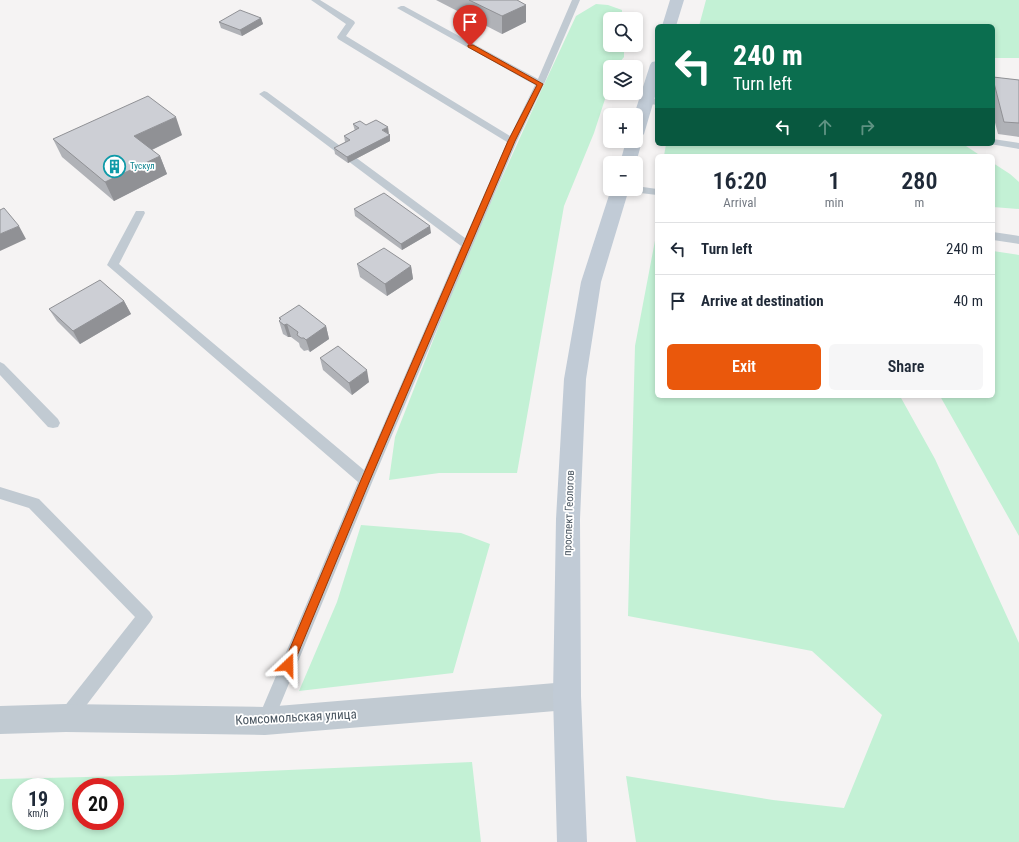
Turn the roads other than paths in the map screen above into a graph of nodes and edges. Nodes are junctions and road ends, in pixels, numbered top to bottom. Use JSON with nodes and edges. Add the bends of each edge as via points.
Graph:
{"nodes":[{"id":1,"x":315,"y":0,"type":"edge"},
{"id":2,"x":576,"y":0,"type":"edge"},
{"id":3,"x":677,"y":0,"type":"edge"},
{"id":4,"x":401,"y":8,"type":"dead end"},
{"id":5,"x":670,"y":24,"type":"edge"},
{"id":6,"x":655,"y":77,"type":"edge"},
{"id":7,"x":540,"y":84,"type":"junction"},
{"id":8,"x":264,"y":94,"type":"dead end"},
{"id":9,"x":651,"y":101,"type":"edge"},
{"id":10,"x":643,"y":119,"type":"edge"},
{"id":11,"x":512,"y":141,"type":"junction"},
{"id":12,"x":995,"y":142,"type":"edge"},
{"id":13,"x":1019,"y":146,"type":"edge"},
{"id":14,"x":643,"y":190,"type":"edge"},
{"id":15,"x":655,"y":192,"type":"edge"},
{"id":16,"x":618,"y":196,"type":"edge"},
{"id":17,"x":140,"y":212,"type":"dead end"},
{"id":18,"x":995,"y":236,"type":"edge"},
{"id":19,"x":1019,"y":240,"type":"edge"},
{"id":20,"x":467,"y":245,"type":"junction"},
{"id":21,"x":0,"y":367,"type":"edge"},
{"id":22,"x":53,"y":423,"type":"dead end"},
{"id":23,"x":366,"y":480,"type":"junction"},
{"id":24,"x":0,"y":494,"type":"edge"},
{"id":25,"x":567,"y":696,"type":"junction"},
{"id":26,"x":66,"y":718,"type":"junction"},
{"id":27,"x":0,"y":720,"type":"edge"},
{"id":28,"x":264,"y":722,"type":"junction"},
{"id":29,"x":572,"y":842,"type":"edge"}],
"edges":[{"from":1,"to":11,"type":"lane","via":[[351,23],[341,36]]},
{"from":2,"to":7,"type":"lane"},
{"from":3,"to":5,"type":"main road"},
{"from":4,"to":7,"type":"lane"},
{"from":6,"to":9,"type":"main road"},
{"from":7,"to":11,"type":"lane"},
{"from":8,"to":20,"type":"lane"},
{"from":9,"to":10,"type":"main road"},
{"from":11,"to":20,"type":"lane"},
{"from":12,"to":13,"type":"lane"},
{"from":14,"to":15,"type":"lane"},
{"from":16,"to":25,"type":"main road","name":"проспект Геологов","via":[[591,282],[575,379],[568,518]]},
{"from":17,"to":23,"type":"lane","via":[[113,265]]},
{"from":18,"to":19,"type":"lane"},
{"from":20,"to":23,"type":"lane"},
{"from":21,"to":22,"type":"lane"},
{"from":23,"to":28,"type":"lane"},
{"from":24,"to":26,"type":"lane","via":[[34,503],[145,617]]},
{"from":25,"to":28,"type":"street","name":"Комсомольская улица"},
{"from":25,"to":29,"type":"main road","name":"проспект Геологов"},
{"from":26,"to":27,"type":"street","name":"Комсомольская улица"},
{"from":26,"to":28,"type":"street","name":"Комсомольская улица"}]}
